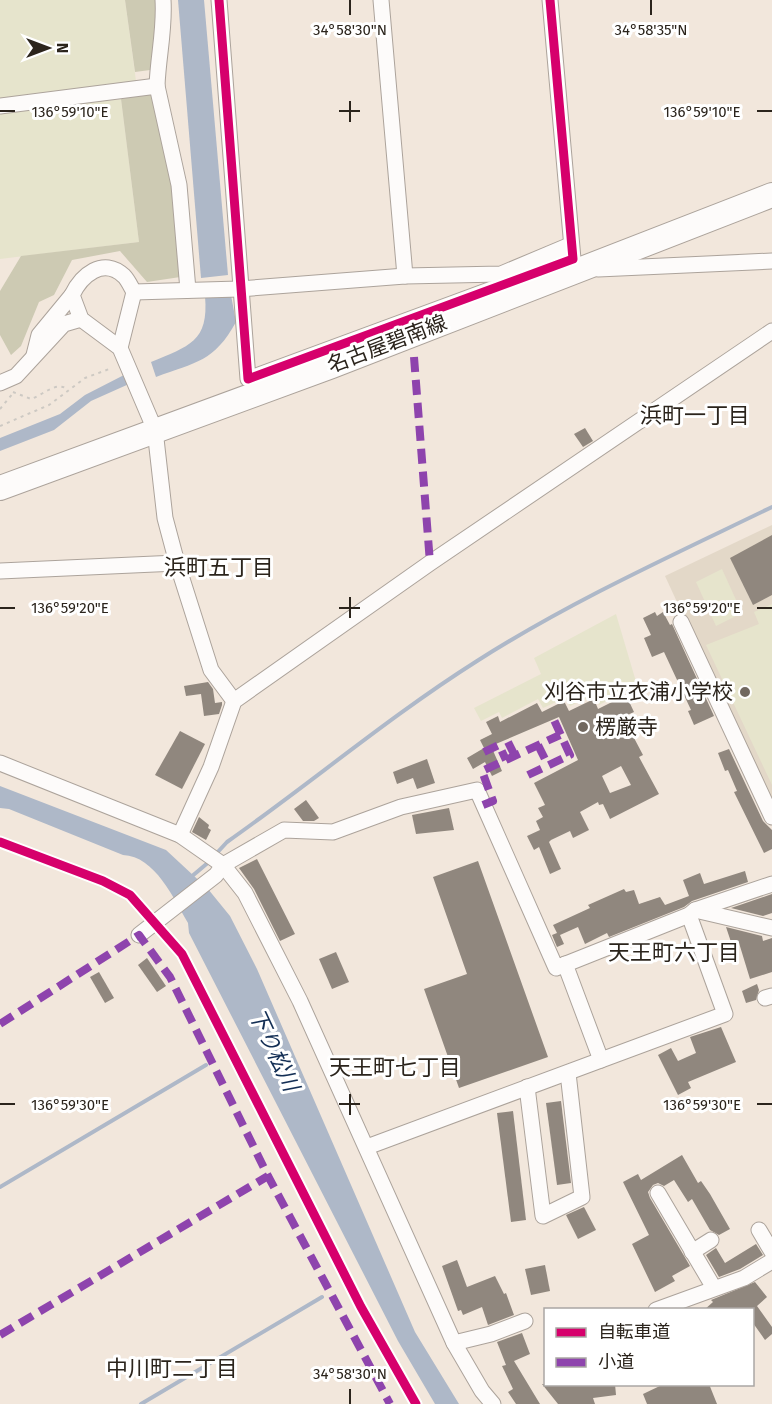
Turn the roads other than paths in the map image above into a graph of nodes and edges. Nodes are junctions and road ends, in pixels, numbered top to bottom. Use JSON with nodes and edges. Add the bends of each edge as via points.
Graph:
{"nodes":[{"id":1,"x":164,"y":0,"type":"edge"},
{"id":2,"x":219,"y":0,"type":"edge"},
{"id":3,"x":381,"y":0,"type":"edge"},
{"id":4,"x":550,"y":0,"type":"edge"},
{"id":5,"x":157,"y":86,"type":"junction"},
{"id":6,"x":0,"y":106,"type":"edge"},
{"id":7,"x":772,"y":195,"type":"edge"},
{"id":8,"x":570,"y":246,"type":"junction"},
{"id":9,"x":772,"y":261,"type":"edge"},
{"id":10,"x":583,"y":270,"type":"junction"},
{"id":11,"x":405,"y":276,"type":"junction"},
{"id":12,"x":239,"y":289,"type":"junction"},
{"id":13,"x":188,"y":290,"type":"junction"},
{"id":14,"x":134,"y":292,"type":"junction"},
{"id":15,"x":72,"y":295,"type":"junction"},
{"id":16,"x":81,"y":319,"type":"junction"},
{"id":17,"x":772,"y":331,"type":"edge"},
{"id":18,"x":120,"y":348,"type":"junction"},
{"id":19,"x":33,"y":358,"type":"junction"},
{"id":20,"x":6,"y":385,"type":"edge"},
{"id":21,"x":155,"y":430,"type":"junction"},
{"id":22,"x":0,"y":488,"type":"edge"},
{"id":23,"x":177,"y":563,"type":"junction"},
{"id":24,"x":0,"y":571,"type":"edge"},
{"id":25,"x":681,"y":622,"type":"dead end"},
{"id":26,"x":234,"y":701,"type":"junction"},
{"id":27,"x":0,"y":763,"type":"edge"},
{"id":28,"x":772,"y":817,"type":"edge"},
{"id":29,"x":180,"y":835,"type":"junction"},
{"id":30,"x":220,"y":868,"type":"junction"},
{"id":31,"x":772,"y":884,"type":"edge"},
{"id":32,"x":692,"y":913,"type":"junction"},
{"id":33,"x":772,"y":928,"type":"edge"},
{"id":34,"x":139,"y":935,"type":"dead end"},
{"id":35,"x":565,"y":964,"type":"junction"},
{"id":36,"x":601,"y":1060,"type":"junction"},
{"id":37,"x":568,"y":1073,"type":"junction"},
{"id":38,"x":526,"y":1088,"type":"junction"},
{"id":39,"x":367,"y":1147,"type":"junction"},
{"id":40,"x":658,"y":1193,"type":"dead end"},
{"id":41,"x":759,"y":1230,"type":"dead end"},
{"id":42,"x":711,"y":1240,"type":"dead end"},
{"id":43,"x":692,"y":1252,"type":"junction"},
{"id":44,"x":772,"y":1252,"type":"edge"},
{"id":45,"x":772,"y":1261,"type":"edge"},
{"id":46,"x":714,"y":1288,"type":"junction"},
{"id":47,"x":661,"y":1308,"type":"edge"},
{"id":48,"x":525,"y":1321,"type":"dead end"},
{"id":49,"x":454,"y":1343,"type":"junction"},
{"id":50,"x":493,"y":1404,"type":"edge"}],
"edges":[{"from":1,"to":5,"type":"street","via":[[165,28],[158,56]]},
{"from":2,"to":12,"type":"street"},
{"from":3,"to":11,"type":"street"},
{"from":4,"to":8,"type":"street"},
{"from":5,"to":6,"type":"street"},
{"from":5,"to":13,"type":"street","via":[[179,185]]},
{"from":7,"to":10,"type":"main road","name":"名古屋碧南線"},
{"from":8,"to":11,"type":"street","via":[[501,274]]},
{"from":8,"to":12,"type":"street","via":[[573,259],[248,379]]},
{"from":9,"to":10,"type":"street"},
{"from":10,"to":21,"type":"main road","name":"名古屋碧南線"},
{"from":11,"to":12,"type":"street"},
{"from":12,"to":13,"type":"street"},
{"from":13,"to":14,"type":"street"},
{"from":14,"to":15,"type":"street","via":[[123,275],[107,269],[91,270]]},
{"from":14,"to":18,"type":"street"},
{"from":15,"to":16,"type":"street"},
{"from":15,"to":19,"type":"street","via":[[39,334]]},
{"from":16,"to":18,"type":"street"},
{"from":16,"to":19,"type":"street","via":[[64,324]]},
{"from":17,"to":26,"type":"street"},
{"from":18,"to":21,"type":"street"},
{"from":19,"to":20,"type":"street"},
{"from":21,"to":22,"type":"main road","name":"名古屋碧南線"},
{"from":21,"to":23,"type":"street","via":[[165,518]]},
{"from":23,"to":24,"type":"street"},
{"from":23,"to":26,"type":"street","via":[[211,670]]},
{"from":25,"to":28,"type":"street"},
{"from":26,"to":29,"type":"street","via":[[211,767]]},
{"from":27,"to":29,"type":"street"},
{"from":29,"to":30,"type":"street"},
{"from":30,"to":34,"type":"street"},
{"from":30,"to":35,"type":"street","via":[[284,830],[333,832],[401,807],[477,790],[556,968]]},
{"from":30,"to":39,"type":"street","via":[[245,893]]},
{"from":31,"to":32,"type":"street"},
{"from":32,"to":33,"type":"street"},
{"from":32,"to":35,"type":"street"},
{"from":32,"to":36,"type":"street","via":[[725,1014]]},
{"from":35,"to":36,"type":"street"},
{"from":36,"to":37,"type":"street"},
{"from":37,"to":38,"type":"street"},
{"from":37,"to":38,"type":"street","via":[[582,1197],[543,1216]]},
{"from":38,"to":39,"type":"street"},
{"from":39,"to":49,"type":"street"},
{"from":40,"to":43,"type":"street"},
{"from":41,"to":44,"type":"street"},
{"from":42,"to":43,"type":"street"},
{"from":43,"to":46,"type":"street"},
{"from":45,"to":46,"type":"street","via":[[744,1278]]},
{"from":46,"to":47,"type":"street"},
{"from":48,"to":49,"type":"street","via":[[491,1335]]},
{"from":49,"to":50,"type":"street"}]}
